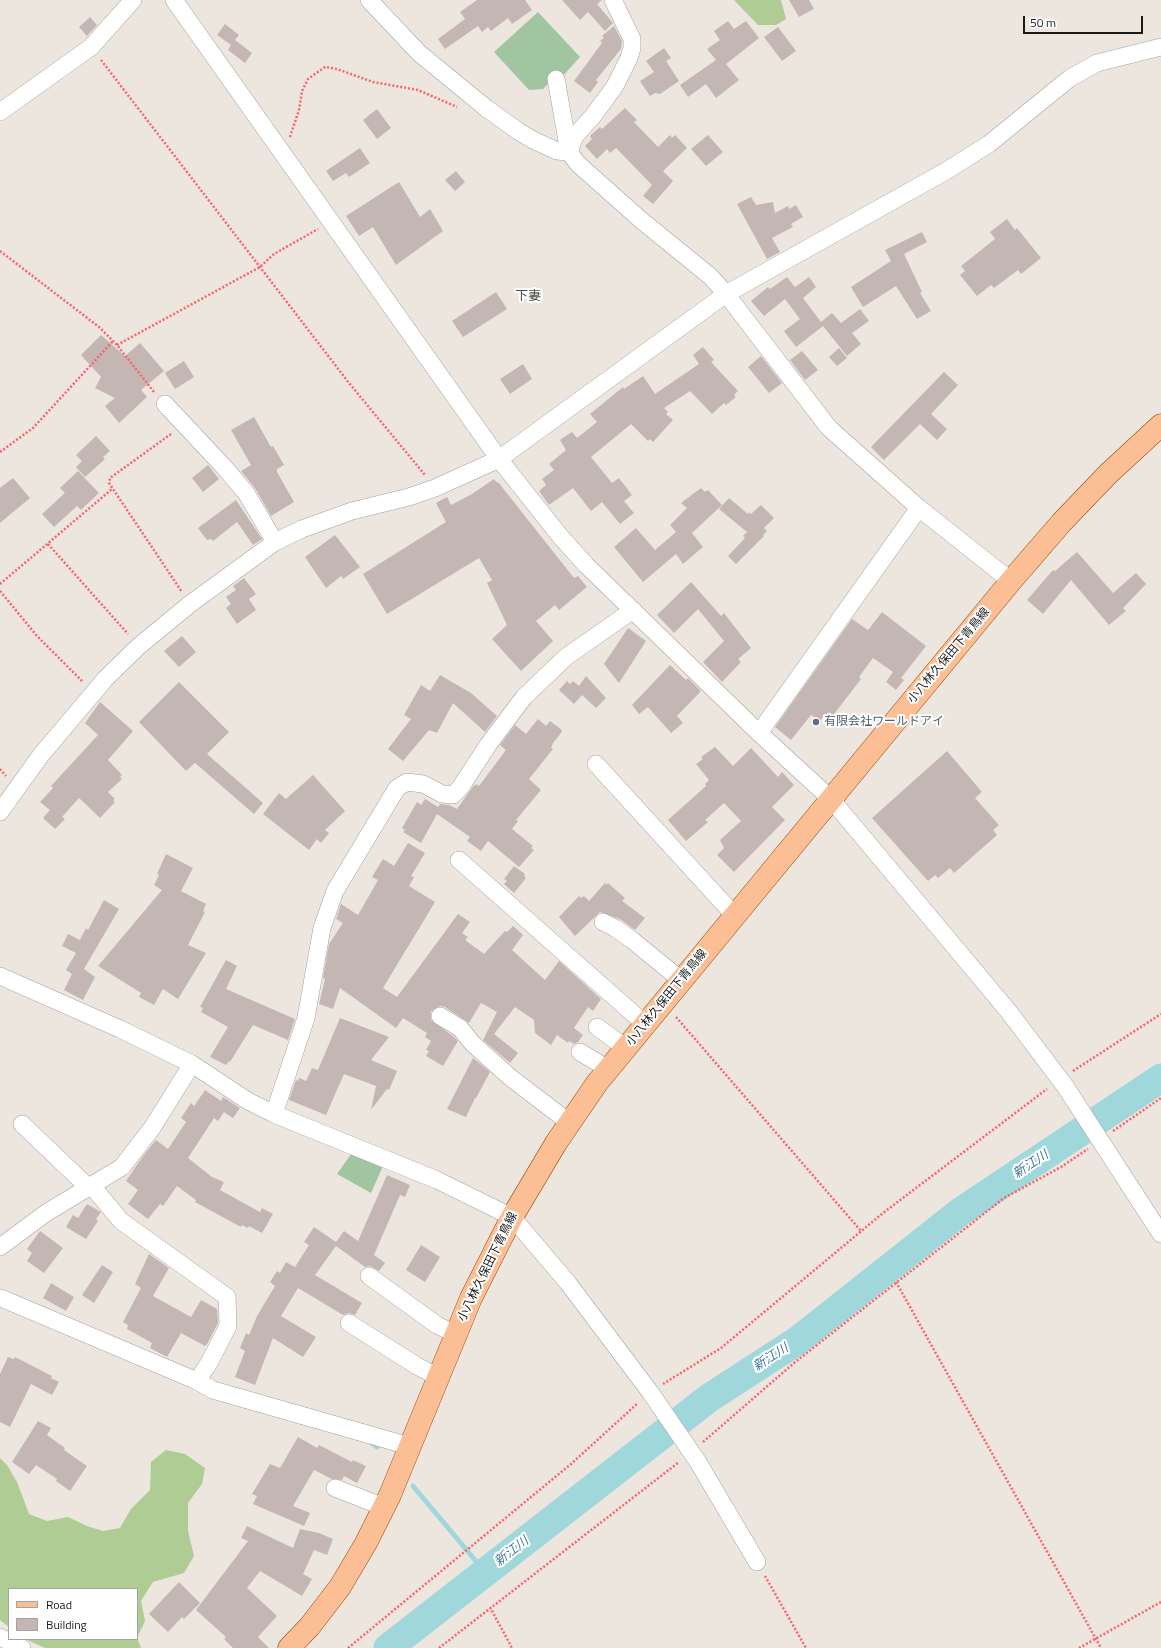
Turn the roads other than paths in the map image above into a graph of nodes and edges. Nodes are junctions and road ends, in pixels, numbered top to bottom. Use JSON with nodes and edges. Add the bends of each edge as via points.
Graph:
{"nodes":[{"id":1,"x":133,"y":0,"type":"edge"},
{"id":2,"x":174,"y":0,"type":"edge"},
{"id":3,"x":369,"y":0,"type":"edge"},
{"id":4,"x":613,"y":0,"type":"edge"},
{"id":5,"x":1161,"y":47,"type":"edge"},
{"id":6,"x":556,"y":79,"type":"dead end"},
{"id":7,"x":0,"y":112,"type":"edge"},
{"id":8,"x":569,"y":152,"type":"junction"},
{"id":9,"x":726,"y":294,"type":"junction"},
{"id":10,"x":165,"y":404,"type":"road end"},
{"id":11,"x":1161,"y":425,"type":"edge"},
{"id":12,"x":499,"y":459,"type":"junction"},
{"id":13,"x":919,"y":508,"type":"junction"},
{"id":14,"x":275,"y":542,"type":"junction"},
{"id":15,"x":1011,"y":581,"type":"junction"},
{"id":16,"x":633,"y":610,"type":"junction"},
{"id":17,"x":759,"y":733,"type":"junction"},
{"id":18,"x":596,"y":764,"type":"dead end"},
{"id":19,"x":831,"y":799,"type":"junction"},
{"id":20,"x":0,"y":812,"type":"edge"},
{"id":21,"x":458,"y":860,"type":"dead end"},
{"id":22,"x":735,"y":916,"type":"junction"},
{"id":23,"x":603,"y":922,"type":"dead end"},
{"id":24,"x":0,"y":976,"type":"edge"},
{"id":25,"x":681,"y":980,"type":"junction"},
{"id":26,"x":440,"y":1016,"type":"dead end"},
{"id":27,"x":645,"y":1024,"type":"junction"},
{"id":28,"x":597,"y":1027,"type":"dead end"},
{"id":29,"x":626,"y":1048,"type":"junction"},
{"id":30,"x":580,"y":1052,"type":"dead end"},
{"id":31,"x":192,"y":1064,"type":"junction"},
{"id":32,"x":608,"y":1069,"type":"junction"},
{"id":33,"x":274,"y":1114,"type":"junction"},
{"id":34,"x":570,"y":1123,"type":"junction"},
{"id":35,"x":22,"y":1124,"type":"dead end"},
{"id":36,"x":90,"y":1187,"type":"junction"},
{"id":37,"x":512,"y":1217,"type":"junction"},
{"id":38,"x":1161,"y":1234,"type":"edge"},
{"id":39,"x":0,"y":1247,"type":"edge"},
{"id":40,"x":369,"y":1276,"type":"dead end"},
{"id":41,"x":0,"y":1301,"type":"edge"},
{"id":42,"x":349,"y":1324,"type":"dead end"},
{"id":43,"x":455,"y":1334,"type":"junction"},
{"id":44,"x":438,"y":1377,"type":"junction"},
{"id":45,"x":197,"y":1381,"type":"junction"},
{"id":46,"x":409,"y":1446,"type":"junction"},
{"id":47,"x":335,"y":1488,"type":"dead end"},
{"id":48,"x":384,"y":1507,"type":"junction"},
{"id":49,"x":757,"y":1562,"type":"road end"},
{"id":50,"x":0,"y":1637,"type":"edge"},
{"id":51,"x":22,"y":1648,"type":"edge"},
{"id":52,"x":289,"y":1648,"type":"edge"}],
"edges":[{"from":1,"to":7,"type":"street","via":[[91,47]]},
{"from":2,"to":12,"type":"street"},
{"from":3,"to":8,"type":"street","via":[[419,53],[486,108],[533,140],[557,151]]},
{"from":4,"to":8,"type":"street","via":[[632,39],[630,53],[615,86],[594,116],[575,136]]},
{"from":5,"to":9,"type":"street","via":[[1097,63],[1070,78],[989,144],[946,171]]},
{"from":6,"to":8,"type":"street"},
{"from":8,"to":9,"type":"street","via":[[578,164],[711,277]]},
{"from":9,"to":12,"type":"street"},
{"from":9,"to":13,"type":"street","via":[[829,428]]},
{"from":10,"to":14,"type":"street","via":[[246,493]]},
{"from":11,"to":15,"type":"main road","name":"小八林久保田下青鳥線","via":[[1108,474]]},
{"from":12,"to":14,"type":"street","via":[[436,488],[352,511]]},
{"from":12,"to":16,"type":"street","via":[[560,536]]},
{"from":13,"to":15,"type":"street"},
{"from":13,"to":17,"type":"street"},
{"from":14,"to":20,"type":"street","via":[[190,604],[139,646],[93,691],[40,755]]},
{"from":15,"to":19,"type":"main road","name":"小八林久保田下青鳥線"},
{"from":16,"to":17,"type":"street"},
{"from":16,"to":33,"type":"street","via":[[566,657],[524,696],[460,788],[453,794],[442,794],[423,784],[406,782],[397,788],[336,891],[322,928],[306,1018]]},
{"from":17,"to":19,"type":"street"},
{"from":18,"to":22,"type":"street"},
{"from":19,"to":22,"type":"main road","name":"小八林久保田下青鳥線"},
{"from":19,"to":38,"type":"street","via":[[1004,1006],[1063,1083]]},
{"from":21,"to":27,"type":"street"},
{"from":22,"to":25,"type":"main road","name":"小八林久保田下青鳥線"},
{"from":23,"to":25,"type":"street","via":[[626,936]]},
{"from":24,"to":31,"type":"street"},
{"from":25,"to":27,"type":"main road","name":"小八林久保田下青鳥線"},
{"from":26,"to":34,"type":"street","via":[[454,1023],[511,1078]]},
{"from":27,"to":29,"type":"main road","name":"小八林久保田下青鳥線"},
{"from":28,"to":29,"type":"street"},
{"from":29,"to":32,"type":"main road","name":"小八林久保田下青鳥線"},
{"from":30,"to":32,"type":"street"},
{"from":31,"to":33,"type":"street","via":[[248,1101]]},
{"from":31,"to":36,"type":"street","via":[[137,1149],[122,1167]]},
{"from":32,"to":34,"type":"main road","name":"小八林久保田下青鳥線"},
{"from":33,"to":37,"type":"street","via":[[437,1180]]},
{"from":34,"to":37,"type":"main road","name":"小八林久保田下青鳥線"},
{"from":35,"to":36,"type":"street"},
{"from":36,"to":39,"type":"street","via":[[46,1213]]},
{"from":36,"to":45,"type":"street","via":[[120,1221],[227,1297],[228,1326]]},
{"from":37,"to":43,"type":"main road","name":"小八林久保田下青鳥線"},
{"from":37,"to":49,"type":"street","via":[[568,1283],[650,1392],[692,1452]]},
{"from":40,"to":43,"type":"street","via":[[437,1325]]},
{"from":41,"to":45,"type":"street"},
{"from":42,"to":44,"type":"street"},
{"from":43,"to":44,"type":"main road","name":"小八林久保田下青鳥線"},
{"from":44,"to":46,"type":"main road","name":"小八林久保田下青鳥線"},
{"from":45,"to":46,"type":"street","via":[[213,1390]]},
{"from":46,"to":48,"type":"main road","name":"小八林久保田下青鳥線"},
{"from":47,"to":48,"type":"street"},
{"from":48,"to":52,"type":"main road","name":"小八林久保田下青鳥線","via":[[340,1587]]},
{"from":50,"to":51,"type":"street"}]}
